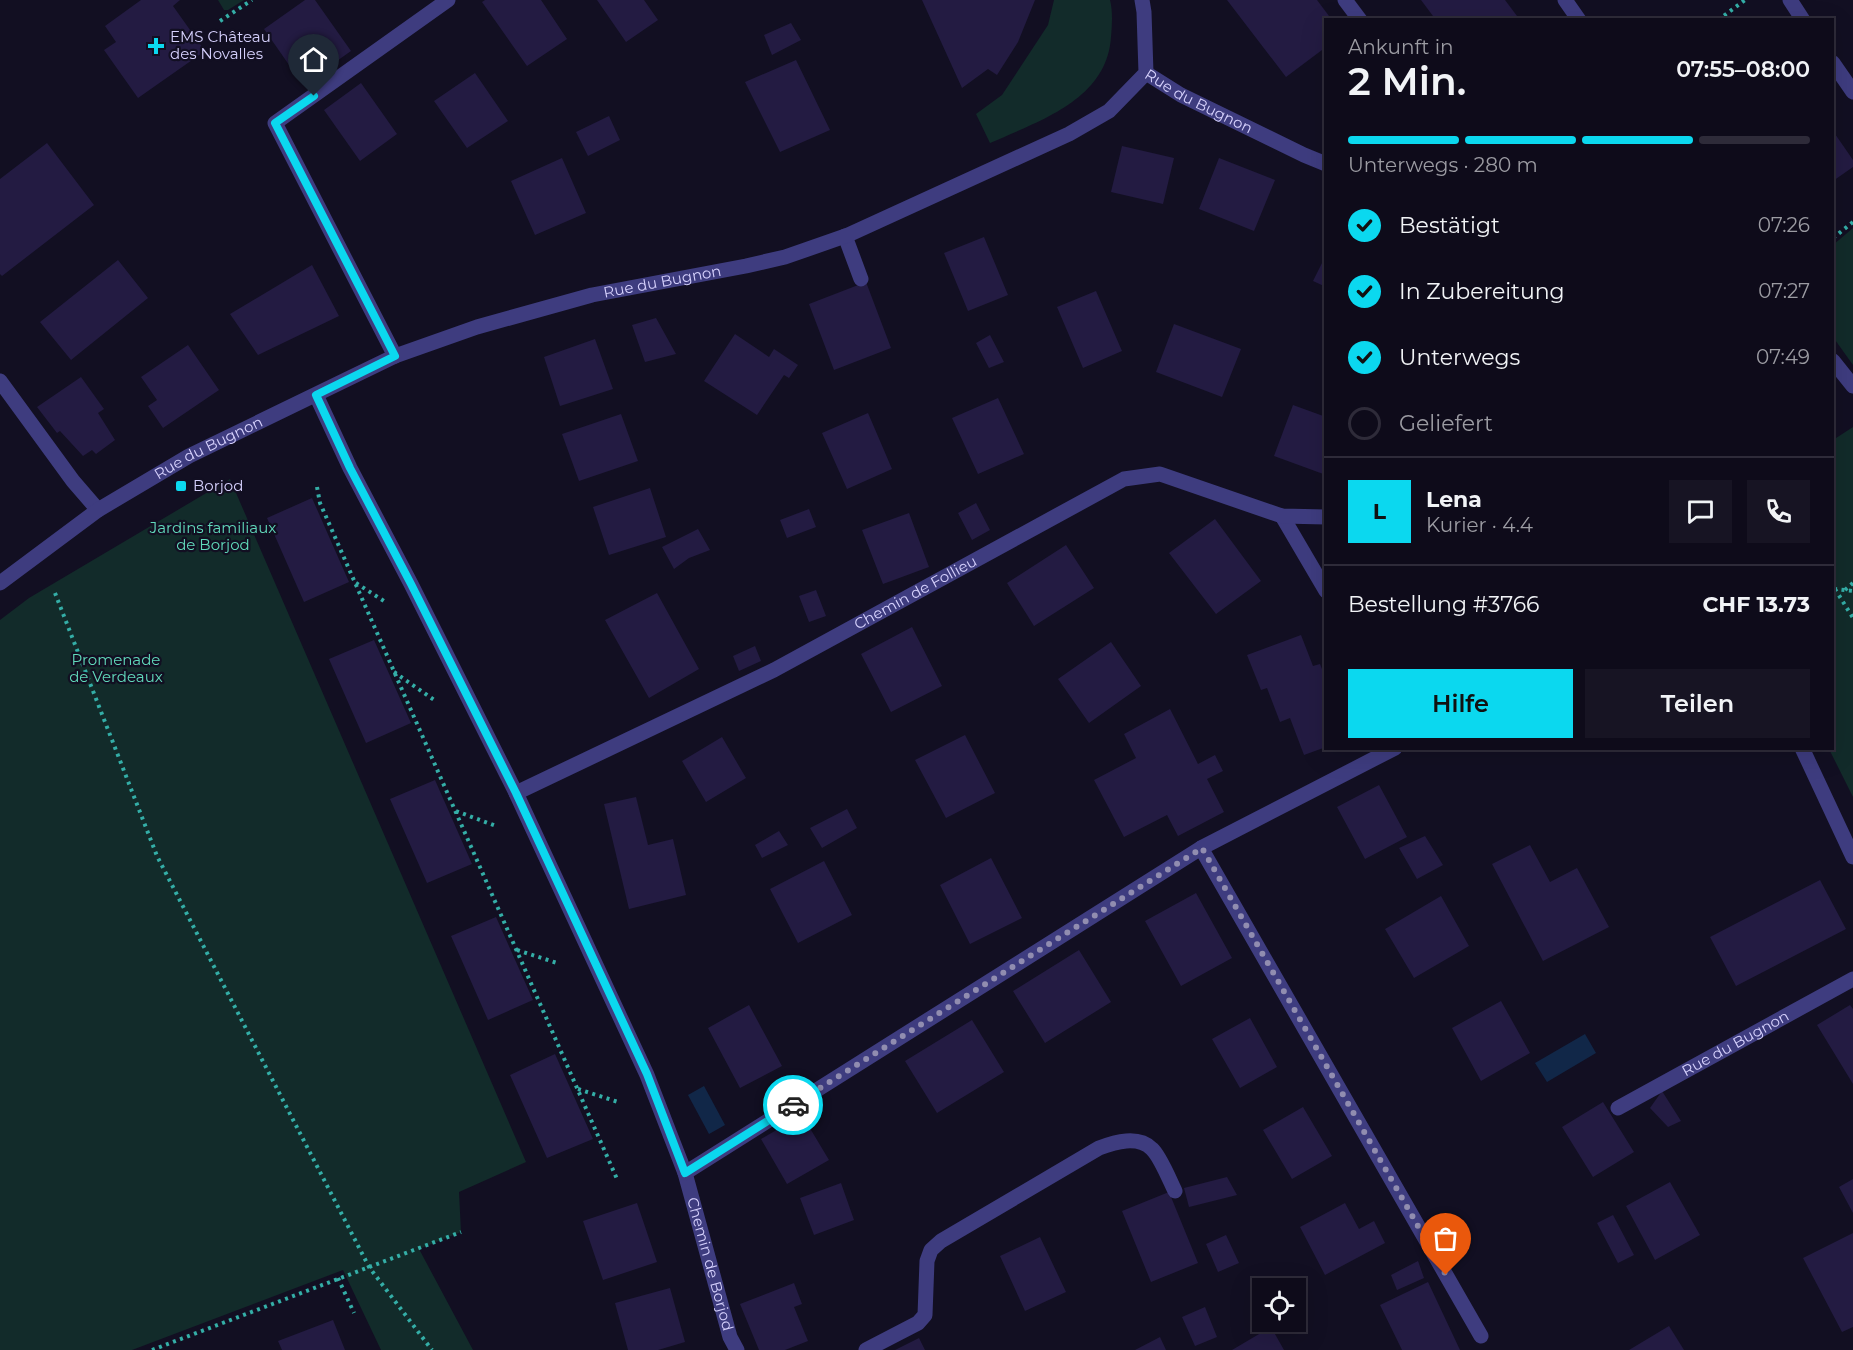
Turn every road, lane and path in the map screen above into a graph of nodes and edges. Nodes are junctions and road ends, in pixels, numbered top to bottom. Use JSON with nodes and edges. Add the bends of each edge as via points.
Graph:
{"nodes":[{"id":1,"x":252,"y":0,"type":"edge"},
{"id":2,"x":448,"y":0,"type":"edge"},
{"id":3,"x":1142,"y":0,"type":"edge"},
{"id":4,"x":1345,"y":0,"type":"edge"},
{"id":5,"x":1565,"y":0,"type":"edge"},
{"id":6,"x":1745,"y":0,"type":"edge"},
{"id":7,"x":1790,"y":0,"type":"edge"},
{"id":8,"x":1358,"y":18,"type":"edge"},
{"id":9,"x":1578,"y":18,"type":"edge"},
{"id":10,"x":1721,"y":18,"type":"edge"},
{"id":11,"x":1802,"y":18,"type":"edge"},
{"id":12,"x":220,"y":21,"type":"dead end"},
{"id":13,"x":1834,"y":64,"type":"edge"},
{"id":14,"x":1146,"y":73,"type":"junction"},
{"id":15,"x":1853,"y":92,"type":"edge"},
{"id":16,"x":1324,"y":163,"type":"edge"},
{"id":17,"x":1853,"y":222,"type":"edge"},
{"id":18,"x":845,"y":236,"type":"junction"},
{"id":19,"x":1834,"y":237,"type":"edge"},
{"id":20,"x":861,"y":279,"type":"dead end"},
{"id":21,"x":395,"y":356,"type":"junction"},
{"id":22,"x":1834,"y":362,"type":"edge"},
{"id":23,"x":0,"y":381,"type":"edge"},
{"id":24,"x":1853,"y":386,"type":"edge"},
{"id":25,"x":316,"y":395,"type":"junction"},
{"id":26,"x":317,"y":487,"type":"dead end"},
{"id":27,"x":98,"y":510,"type":"junction"},
{"id":28,"x":1282,"y":516,"type":"junction"},
{"id":29,"x":1324,"y":517,"type":"edge"},
{"id":30,"x":0,"y":583,"type":"edge"},
{"id":31,"x":355,"y":583,"type":"junction"},
{"id":32,"x":1853,"y":583,"type":"edge"},
{"id":33,"x":1324,"y":588,"type":"edge"},
{"id":34,"x":1834,"y":589,"type":"edge"},
{"id":35,"x":1844,"y":590,"type":"junction"},
{"id":36,"x":1853,"y":591,"type":"edge"},
{"id":37,"x":55,"y":593,"type":"dead end"},
{"id":38,"x":387,"y":603,"type":"dead end"},
{"id":39,"x":1853,"y":618,"type":"edge"},
{"id":40,"x":394,"y":672,"type":"junction"},
{"id":41,"x":437,"y":702,"type":"dead end"},
{"id":42,"x":1391,"y":750,"type":"edge"},
{"id":43,"x":1803,"y":750,"type":"edge"},
{"id":44,"x":516,"y":793,"type":"junction"},
{"id":45,"x":455,"y":810,"type":"junction"},
{"id":46,"x":496,"y":826,"type":"dead end"},
{"id":47,"x":1202,"y":848,"type":"junction"},
{"id":48,"x":1853,"y":857,"type":"edge"},
{"id":49,"x":517,"y":950,"type":"junction"},
{"id":50,"x":557,"y":963,"type":"dead end"},
{"id":51,"x":1853,"y":979,"type":"edge"},
{"id":52,"x":578,"y":1089,"type":"junction"},
{"id":53,"x":618,"y":1102,"type":"dead end"},
{"id":54,"x":1618,"y":1108,"type":"dead end"},
{"id":55,"x":685,"y":1173,"type":"junction"},
{"id":56,"x":617,"y":1179,"type":"dead end"},
{"id":57,"x":1175,"y":1191,"type":"dead end"},
{"id":58,"x":461,"y":1232,"type":"dead end"},
{"id":59,"x":369,"y":1267,"type":"junction"},
{"id":60,"x":338,"y":1278,"type":"junction"},
{"id":61,"x":354,"y":1313,"type":"dead end"},
{"id":62,"x":1481,"y":1336,"type":"dead end"},
{"id":63,"x":152,"y":1350,"type":"edge"},
{"id":64,"x":432,"y":1350,"type":"edge"},
{"id":65,"x":737,"y":1350,"type":"edge"},
{"id":66,"x":866,"y":1350,"type":"edge"}],
"edges":[{"from":1,"to":12,"type":"path"},
{"from":2,"to":21,"type":"street","via":[[275,123]]},
{"from":3,"to":14,"type":"street"},
{"from":4,"to":8,"type":"street"},
{"from":5,"to":9,"type":"street"},
{"from":6,"to":10,"type":"path"},
{"from":7,"to":11,"type":"street"},
{"from":13,"to":15,"type":"street"},
{"from":14,"to":16,"type":"street","name":"Rue du Bugnon","via":[[1181,95]]},
{"from":14,"to":18,"type":"street","name":"Rue du Bugnon","via":[[1109,111],[1069,134]]},
{"from":17,"to":19,"type":"path"},
{"from":18,"to":20,"type":"street"},
{"from":18,"to":21,"type":"street","name":"Rue du Bugnon","via":[[785,257],[592,295],[477,327]]},
{"from":21,"to":25,"type":"street","name":"Rue du Bugnon"},
{"from":22,"to":24,"type":"street"},
{"from":23,"to":27,"type":"street"},
{"from":25,"to":27,"type":"street","name":"Rue du Bugnon","via":[[189,456]]},
{"from":25,"to":44,"type":"street","name":"Chemin de Borjod"},
{"from":26,"to":31,"type":"path","via":[[320,504]]},
{"from":27,"to":30,"type":"street","name":"Rue du Bugnon"},
{"from":28,"to":29,"type":"street","name":"Chemin de Follieu"},
{"from":28,"to":33,"type":"street"},
{"from":28,"to":44,"type":"street","name":"Chemin de Follieu","via":[[1160,474],[1124,480],[774,670]]},
{"from":31,"to":38,"type":"path"},
{"from":31,"to":40,"type":"path"},
{"from":32,"to":35,"type":"path"},
{"from":34,"to":35,"type":"path"},
{"from":34,"to":39,"type":"path"},
{"from":35,"to":36,"type":"path"},
{"from":37,"to":59,"type":"path","via":[[157,856]]},
{"from":40,"to":41,"type":"path"},
{"from":40,"to":45,"type":"path"},
{"from":42,"to":47,"type":"street"},
{"from":43,"to":48,"type":"street"},
{"from":44,"to":55,"type":"street","name":"Chemin de Borjod","via":[[647,1074]]},
{"from":45,"to":46,"type":"path"},
{"from":45,"to":49,"type":"path"},
{"from":47,"to":55,"type":"street"},
{"from":47,"to":62,"type":"street"},
{"from":49,"to":50,"type":"path"},
{"from":49,"to":52,"type":"path"},
{"from":51,"to":54,"type":"street","name":"Rue du Bugnon"},
{"from":52,"to":53,"type":"path"},
{"from":52,"to":56,"type":"path"},
{"from":55,"to":65,"type":"street","name":"Chemin de Borjod","via":[[730,1337]]},
{"from":57,"to":66,"type":"street","via":[[1153,1150],[1144,1144],[1116,1142],[1099,1148],[941,1241],[927,1262],[925,1315],[918,1323]]},
{"from":58,"to":59,"type":"path"},
{"from":59,"to":60,"type":"path"},
{"from":59,"to":64,"type":"path"},
{"from":60,"to":61,"type":"path"},
{"from":60,"to":63,"type":"path"}]}
